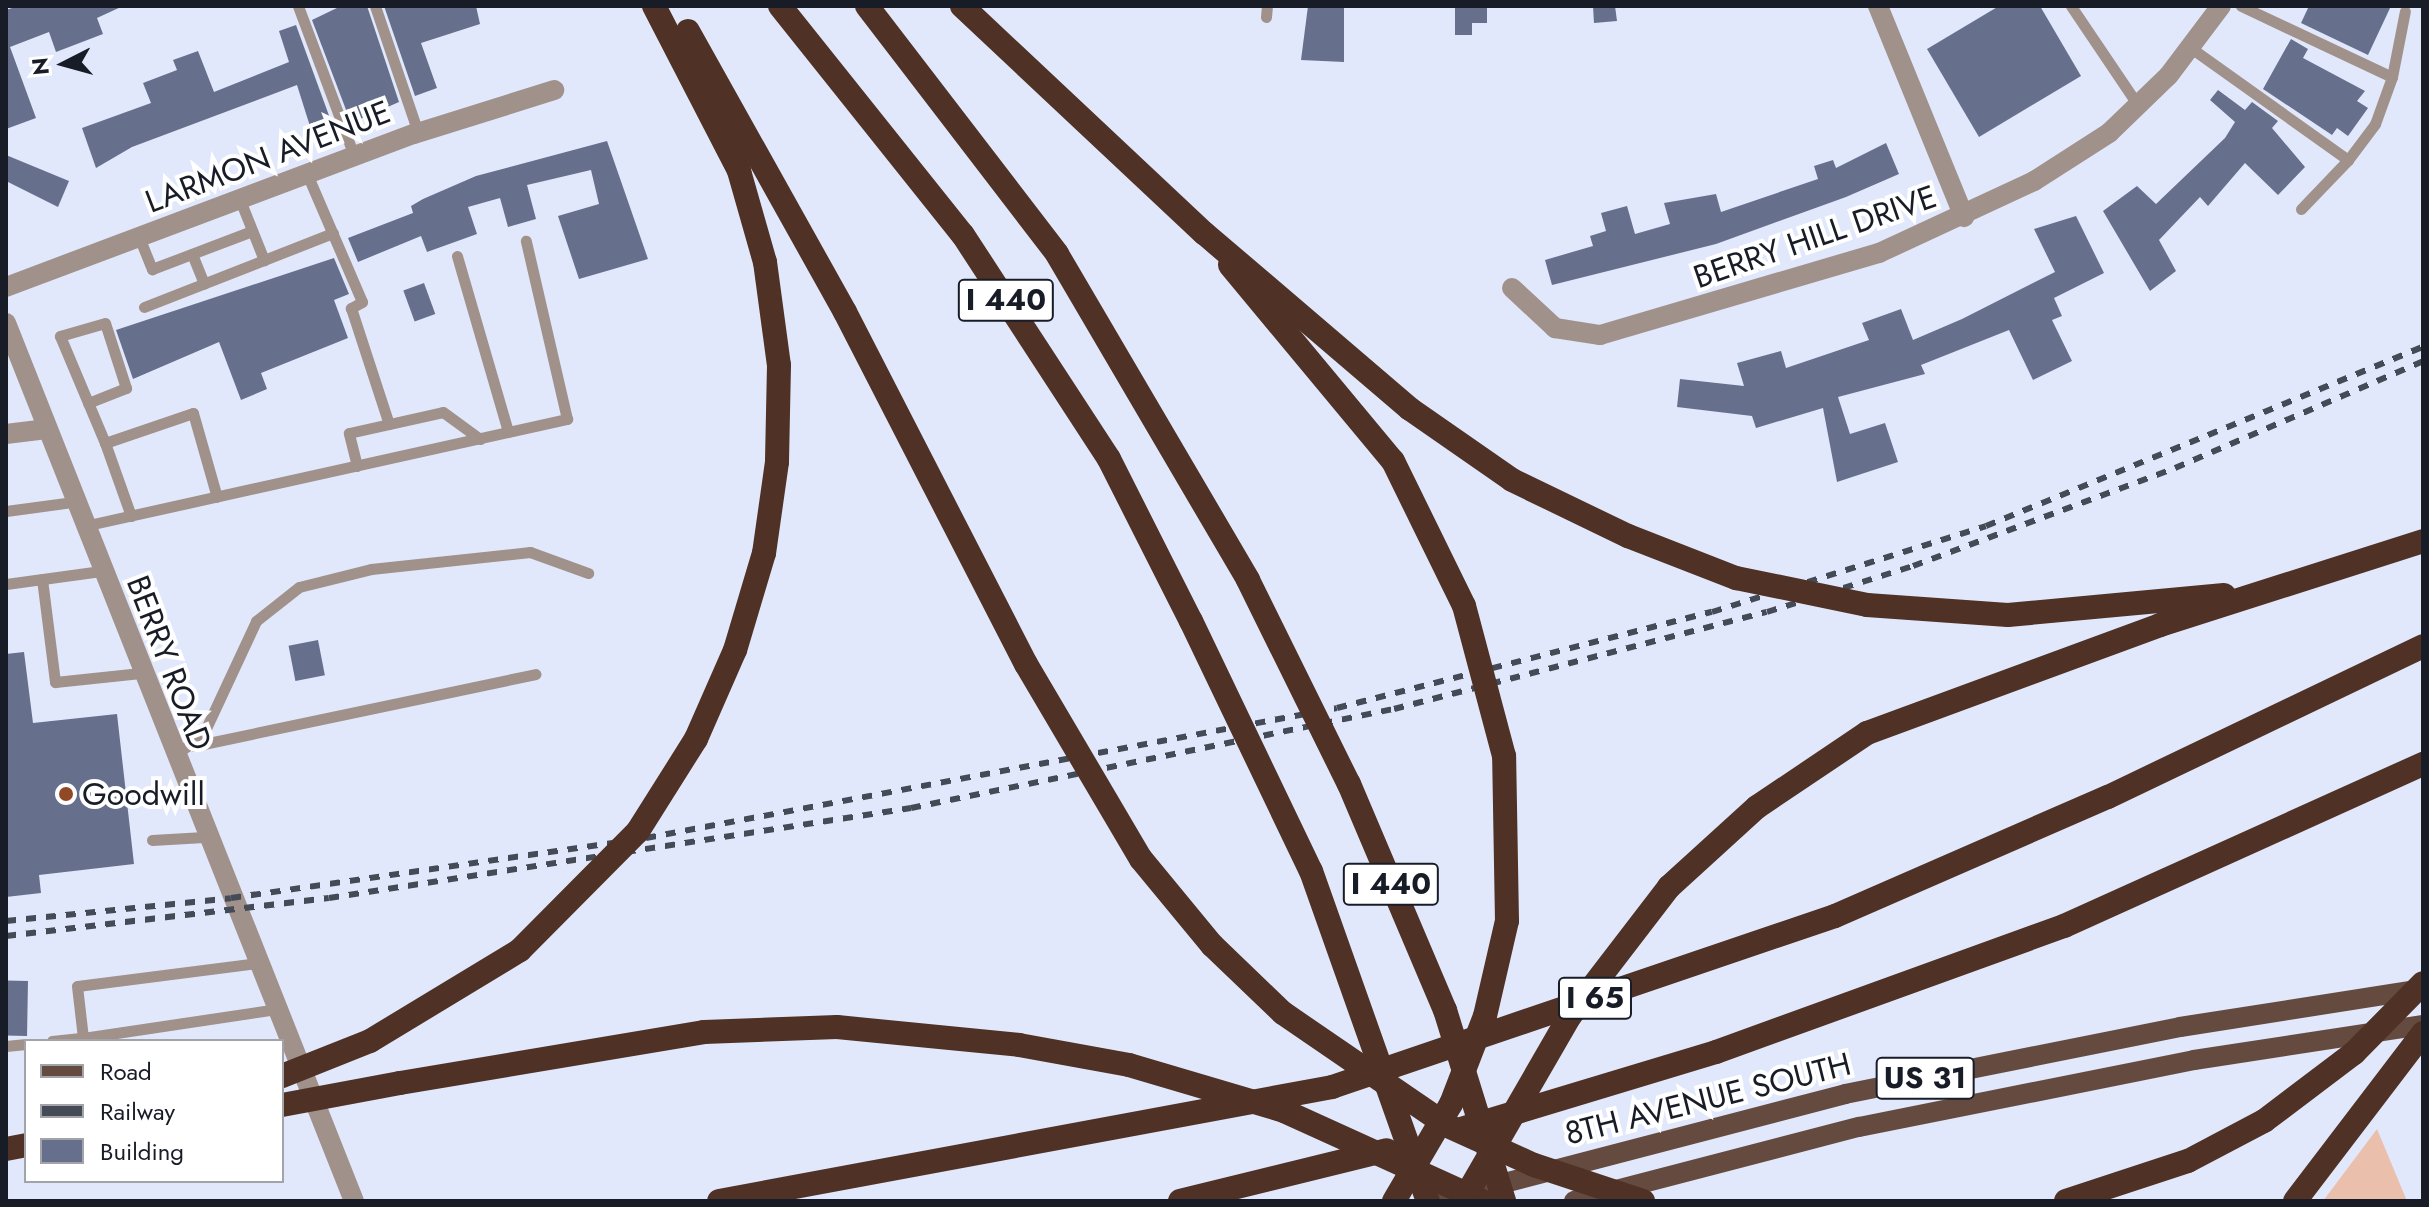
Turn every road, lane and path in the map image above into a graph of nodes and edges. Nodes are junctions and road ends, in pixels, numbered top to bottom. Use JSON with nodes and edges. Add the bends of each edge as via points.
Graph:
{"nodes":[{"id":1,"x":298,"y":6,"type":"edge"},
{"id":2,"x":375,"y":6,"type":"edge"},
{"id":3,"x":654,"y":6,"type":"edge"},
{"id":4,"x":672,"y":6,"type":"edge"},
{"id":5,"x":780,"y":6,"type":"edge"},
{"id":6,"x":867,"y":6,"type":"edge"},
{"id":7,"x":962,"y":6,"type":"edge"},
{"id":8,"x":2071,"y":6,"type":"edge"},
{"id":9,"x":2221,"y":6,"type":"edge"},
{"id":10,"x":2241,"y":6,"type":"edge"},
{"id":11,"x":1884,"y":9,"type":"edge"},
{"id":12,"x":2405,"y":11,"type":"dead end"},
{"id":13,"x":2191,"y":48,"type":"junction"},
{"id":14,"x":2392,"y":77,"type":"junction"},
{"id":15,"x":554,"y":90,"type":"dead end"},
{"id":16,"x":2139,"y":107,"type":"junction"},
{"id":17,"x":418,"y":132,"type":"junction"},
{"id":18,"x":354,"y":156,"type":"junction"},
{"id":19,"x":2348,"y":160,"type":"junction"},
{"id":20,"x":307,"y":174,"type":"junction"},
{"id":21,"x":240,"y":200,"type":"junction"},
{"id":22,"x":2301,"y":209,"type":"dead end"},
{"id":23,"x":1964,"y":217,"type":"junction"},
{"id":24,"x":252,"y":231,"type":"junction"},
{"id":25,"x":333,"y":233,"type":"junction"},
{"id":26,"x":1204,"y":233,"type":"junction"},
{"id":27,"x":139,"y":237,"type":"junction"},
{"id":28,"x":526,"y":241,"type":"dead end"},
{"id":29,"x":192,"y":254,"type":"junction"},
{"id":30,"x":457,"y":256,"type":"dead end"},
{"id":31,"x":264,"y":260,"type":"junction"},
{"id":32,"x":204,"y":284,"type":"junction"},
{"id":33,"x":6,"y":287,"type":"edge"},
{"id":34,"x":1512,"y":288,"type":"dead end"},
{"id":35,"x":144,"y":307,"type":"dead end"},
{"id":36,"x":6,"y":323,"type":"edge"},
{"id":37,"x":88,"y":403,"type":"junction"},
{"id":38,"x":389,"y":424,"type":"junction"},
{"id":39,"x":45,"y":429,"type":"junction"},
{"id":40,"x":508,"y":432,"type":"junction"},
{"id":41,"x":6,"y":434,"type":"edge"},
{"id":42,"x":480,"y":439,"type":"junction"},
{"id":43,"x":105,"y":443,"type":"junction"},
{"id":44,"x":357,"y":466,"type":"junction"},
{"id":45,"x":217,"y":497,"type":"junction"},
{"id":46,"x":73,"y":502,"type":"junction"},
{"id":47,"x":6,"y":511,"type":"edge"},
{"id":48,"x":131,"y":516,"type":"junction"},
{"id":49,"x":83,"y":527,"type":"junction"},
{"id":50,"x":2423,"y":541,"type":"edge"},
{"id":51,"x":101,"y":571,"type":"junction"},
{"id":52,"x":588,"y":573,"type":"dead end"},
{"id":53,"x":42,"y":579,"type":"junction"},
{"id":54,"x":6,"y":584,"type":"edge"},
{"id":55,"x":2274,"y":590,"type":"junction"},
{"id":56,"x":2423,"y":646,"type":"edge"},
{"id":57,"x":141,"y":673,"type":"junction"},
{"id":58,"x":536,"y":674,"type":"dead end"},
{"id":59,"x":181,"y":751,"type":"junction"},
{"id":60,"x":2423,"y":764,"type":"edge"},
{"id":61,"x":204,"y":837,"type":"junction"},
{"id":62,"x":152,"y":840,"type":"dead end"},
{"id":63,"x":257,"y":963,"type":"junction"},
{"id":64,"x":2423,"y":983,"type":"edge"},
{"id":65,"x":2423,"y":989,"type":"edge"},
{"id":66,"x":276,"y":1009,"type":"junction"},
{"id":67,"x":2423,"y":1025,"type":"edge"},
{"id":68,"x":2423,"y":1033,"type":"edge"},
{"id":69,"x":83,"y":1038,"type":"junction"},
{"id":70,"x":73,"y":1039,"type":"edge"},
{"id":71,"x":284,"y":1075,"type":"edge"},
{"id":72,"x":284,"y":1105,"type":"edge"},
{"id":73,"x":354,"y":1201,"type":"edge"},
{"id":74,"x":719,"y":1201,"type":"edge"},
{"id":75,"x":1180,"y":1201,"type":"edge"},
{"id":76,"x":1394,"y":1201,"type":"edge"},
{"id":77,"x":1428,"y":1201,"type":"edge"},
{"id":78,"x":1435,"y":1201,"type":"edge"},
{"id":79,"x":1463,"y":1201,"type":"edge"},
{"id":80,"x":1482,"y":1201,"type":"edge"},
{"id":81,"x":1504,"y":1201,"type":"edge"},
{"id":82,"x":1574,"y":1201,"type":"edge"},
{"id":83,"x":1643,"y":1201,"type":"edge"},
{"id":84,"x":2066,"y":1201,"type":"edge"},
{"id":85,"x":2295,"y":1201,"type":"edge"}],
"edges":[{"from":1,"to":18,"type":"lane"},
{"from":2,"to":17,"type":"lane"},
{"from":3,"to":71,"type":"highway","bridge":true,"via":[[739,171],[765,262],[779,365],[777,462],[761,565],[735,650],[696,739],[638,831],[520,950],[370,1041]]},
{"from":4,"to":83,"type":"highway","bridge":true,"via":[[816,257],[1026,664],[1141,859],[1212,945],[1283,1013],[1448,1126],[1534,1165]]},
{"from":5,"to":77,"type":"highway","number":"I 440","bridge":true,"via":[[963,235],[1109,459],[1311,871]]},
{"from":6,"to":81,"type":"highway","number":"I 440","bridge":true,"via":[[1057,254],[1248,580],[1349,784],[1445,1010]]},
{"from":7,"to":26,"type":"highway"},
{"from":8,"to":16,"type":"lane"},
{"from":9,"to":13,"type":"street","name":"BERRY HILL DRIVE"},
{"from":10,"to":14,"type":"lane"},
{"from":11,"to":23,"type":"street"},
{"from":12,"to":14,"type":"lane"},
{"from":13,"to":16,"type":"street","name":"BERRY HILL DRIVE"},
{"from":13,"to":19,"type":"lane"},
{"from":14,"to":19,"type":"lane","via":[[2375,124]]},
{"from":15,"to":17,"type":"street","name":"LARMON AVENUE"},
{"from":16,"to":23,"type":"street","name":"BERRY HILL DRIVE","via":[[2067,163]]},
{"from":17,"to":18,"type":"street","name":"LARMON AVENUE"},
{"from":18,"to":20,"type":"street","name":"LARMON AVENUE"},
{"from":19,"to":22,"type":"lane"},
{"from":20,"to":21,"type":"street","name":"LARMON AVENUE"},
{"from":20,"to":25,"type":"lane"},
{"from":21,"to":24,"type":"lane"},
{"from":21,"to":27,"type":"street","name":"LARMON AVENUE"},
{"from":23,"to":34,"type":"street","name":"BERRY HILL DRIVE","via":[[1832,270],[1600,335],[1555,328]]},
{"from":24,"to":29,"type":"lane"},
{"from":24,"to":31,"type":"lane"},
{"from":25,"to":31,"type":"lane"},
{"from":25,"to":38,"type":"lane","via":[[362,302],[351,308]]},
{"from":26,"to":55,"type":"highway","bridge":true,"via":[[1447,437],[1512,480],[1628,536],[1736,578],[1867,605],[2008,615]]},
{"from":26,"to":76,"type":"highway","bridge":true,"via":[[1359,412],[1419,504],[1464,606],[1504,756],[1507,921],[1485,1016],[1451,1104]]},
{"from":27,"to":29,"type":"lane","via":[[152,269]]},
{"from":27,"to":33,"type":"street","name":"LARMON AVENUE"},
{"from":28,"to":40,"type":"lane","via":[[567,419]]},
{"from":29,"to":32,"type":"lane"},
{"from":30,"to":40,"type":"lane"},
{"from":31,"to":32,"type":"lane"},
{"from":32,"to":35,"type":"lane"},
{"from":36,"to":39,"type":"street","name":"BERRY ROAD"},
{"from":37,"to":37,"type":"lane","via":[[60,336],[105,323],[126,388]]},
{"from":37,"to":43,"type":"lane"},
{"from":38,"to":42,"type":"lane","via":[[443,412]]},
{"from":38,"to":44,"type":"lane","via":[[349,433]]},
{"from":39,"to":41,"type":"street"},
{"from":39,"to":46,"type":"street","name":"BERRY ROAD"},
{"from":40,"to":42,"type":"lane"},
{"from":42,"to":44,"type":"lane"},
{"from":43,"to":45,"type":"lane","via":[[193,413]]},
{"from":43,"to":48,"type":"lane"},
{"from":44,"to":45,"type":"lane"},
{"from":45,"to":48,"type":"lane"},
{"from":46,"to":47,"type":"lane"},
{"from":46,"to":49,"type":"street","name":"BERRY ROAD"},
{"from":48,"to":49,"type":"lane"},
{"from":49,"to":51,"type":"street","name":"BERRY ROAD"},
{"from":50,"to":55,"type":"highway"},
{"from":51,"to":53,"type":"lane"},
{"from":51,"to":57,"type":"street","name":"BERRY ROAD"},
{"from":52,"to":59,"type":"lane","via":[[530,552],[371,569],[299,587],[256,621],[210,723]]},
{"from":53,"to":54,"type":"lane"},
{"from":53,"to":57,"type":"lane","via":[[55,682]]},
{"from":55,"to":79,"type":"highway","bridge":true,"via":[[1867,733],[1757,807],[1669,887],[1570,1016]]},
{"from":56,"to":74,"type":"highway","number":"I 65","via":[[2108,797],[1835,916],[1332,1087]]},
{"from":57,"to":59,"type":"street","name":"BERRY ROAD"},
{"from":58,"to":59,"type":"lane"},
{"from":59,"to":61,"type":"street","name":"BERRY ROAD"},
{"from":60,"to":75,"type":"highway","via":[[2064,926],[1716,1052],[1573,1099]]},
{"from":61,"to":62,"type":"lane"},
{"from":61,"to":63,"type":"street","name":"BERRY ROAD"},
{"from":63,"to":66,"type":"street","name":"BERRY ROAD"},
{"from":63,"to":69,"type":"lane","via":[[77,986]]},
{"from":64,"to":84,"type":"highway","bridge":true,"via":[[2354,1053],[2264,1121],[2188,1161]]},
{"from":65,"to":78,"type":"main road","name":"8TH AVENUE SOUTH","number":"US 31","via":[[2180,1027],[1845,1094]]},
{"from":66,"to":69,"type":"lane"},
{"from":66,"to":73,"type":"street","name":"BERRY ROAD"},
{"from":67,"to":82,"type":"main road","name":"8TH AVENUE SOUTH","number":"US 31","via":[[2194,1060],[1859,1127]]},
{"from":68,"to":85,"type":"highway"},
{"from":69,"to":70,"type":"lane"},
{"from":72,"to":80,"type":"highway","bridge":true,"via":[[704,1032],[837,1027],[1019,1045],[1129,1065],[1284,1111]]}]}
